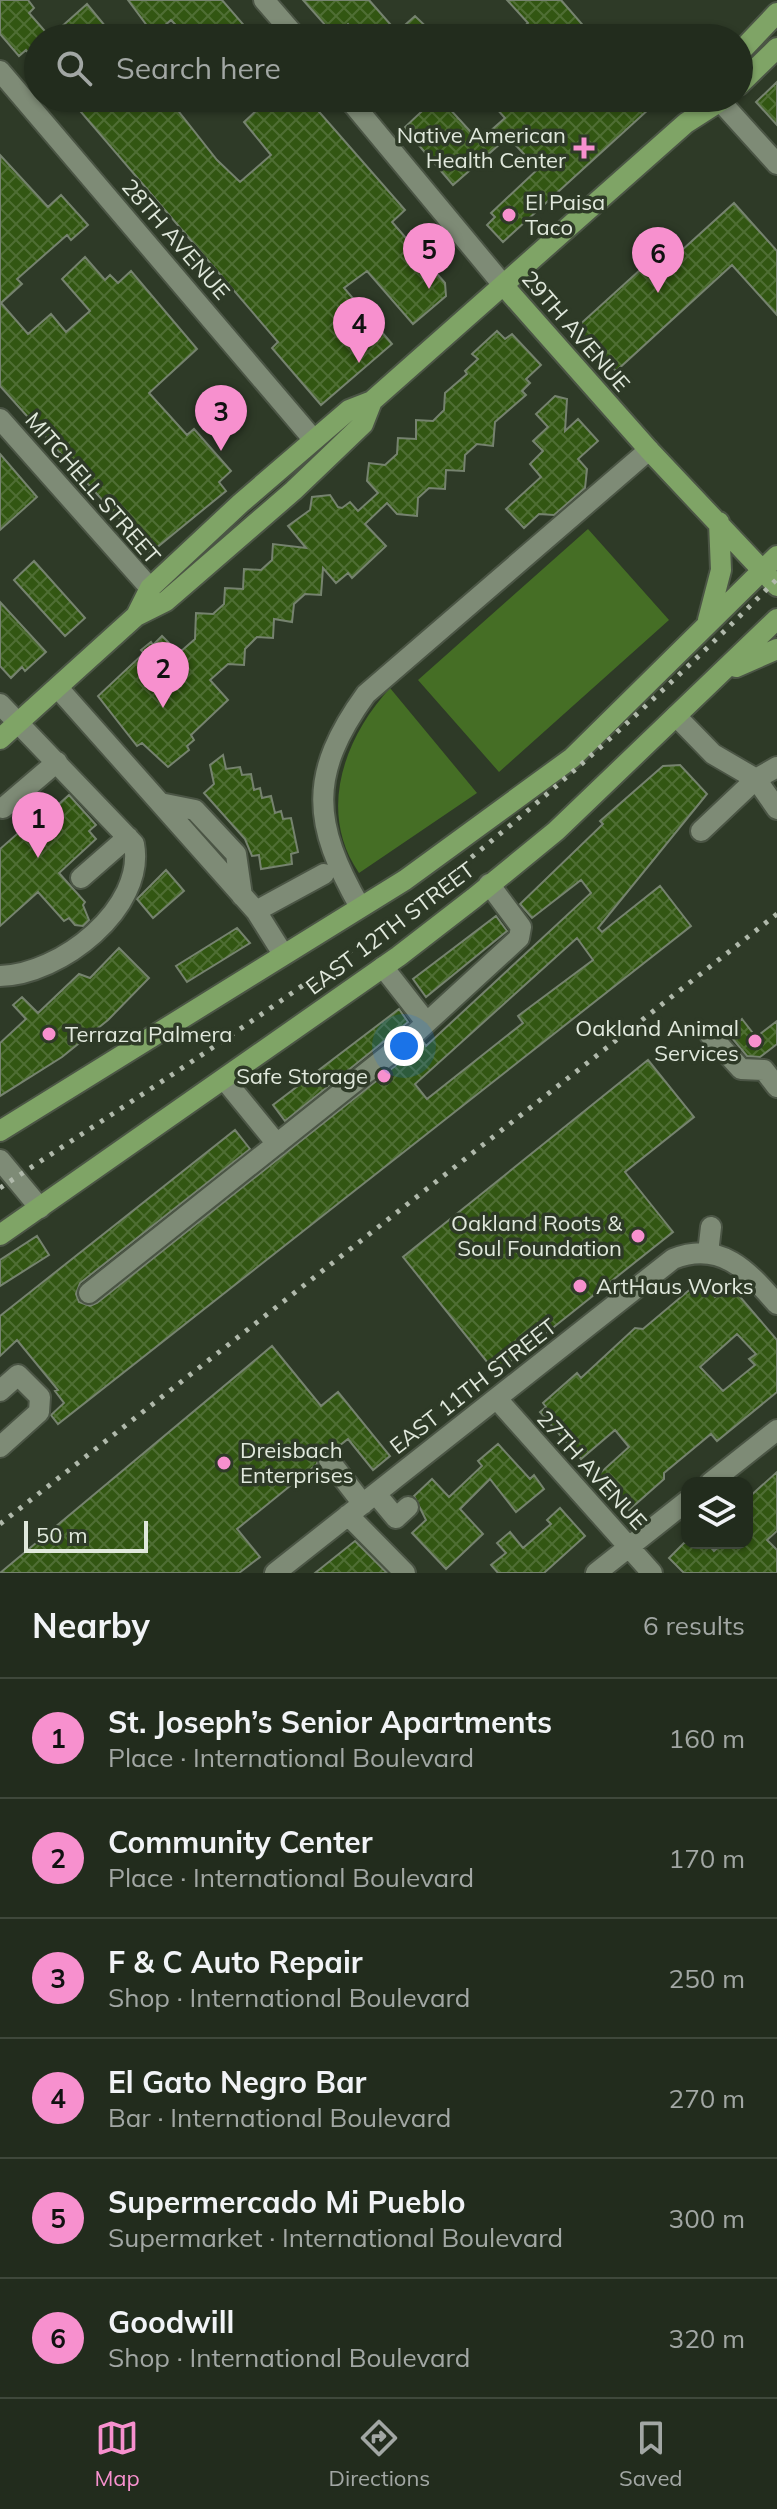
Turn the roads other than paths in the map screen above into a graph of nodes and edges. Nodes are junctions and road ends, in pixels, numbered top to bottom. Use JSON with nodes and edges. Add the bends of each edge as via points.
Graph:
{"nodes":[{"id":1,"x":264,"y":0,"type":"edge"},
{"id":2,"x":777,"y":13,"type":"edge"},
{"id":3,"x":285,"y":24,"type":"edge"},
{"id":4,"x":753,"y":38,"type":"edge"},
{"id":5,"x":777,"y":48,"type":"edge"},
{"id":6,"x":753,"y":71,"type":"edge"},
{"id":7,"x":3,"y":82,"type":"edge"},
{"id":8,"x":24,"y":106,"type":"edge"},
{"id":9,"x":29,"y":112,"type":"edge"},
{"id":10,"x":360,"y":112,"type":"edge"},
{"id":11,"x":692,"y":112,"type":"edge"},
{"id":12,"x":704,"y":112,"type":"edge"},
{"id":13,"x":733,"y":112,"type":"edge"},
{"id":14,"x":686,"y":123,"type":"junction"},
{"id":15,"x":777,"y":164,"type":"edge"},
{"id":16,"x":504,"y":286,"type":"junction"},
{"id":17,"x":372,"y":401,"type":"junction"},
{"id":18,"x":0,"y":419,"type":"edge"},
{"id":19,"x":313,"y":439,"type":"junction"},
{"id":20,"x":649,"y":450,"type":"junction"},
{"id":21,"x":719,"y":522,"type":"junction"},
{"id":22,"x":772,"y":571,"type":"edge"},
{"id":23,"x":150,"y":588,"type":"junction"},
{"id":24,"x":136,"y":616,"type":"junction"},
{"id":25,"x":777,"y":619,"type":"edge"},
{"id":26,"x":706,"y":627,"type":"junction"},
{"id":27,"x":777,"y":649,"type":"edge"},
{"id":28,"x":718,"y":676,"type":"junction"},
{"id":29,"x":58,"y":688,"type":"junction"},
{"id":30,"x":0,"y":704,"type":"edge"},
{"id":31,"x":676,"y":716,"type":"junction"},
{"id":32,"x":19,"y":723,"type":"junction"},
{"id":33,"x":0,"y":739,"type":"edge"},
{"id":34,"x":57,"y":762,"type":"junction"},
{"id":35,"x":777,"y":767,"type":"edge"},
{"id":36,"x":756,"y":779,"type":"junction"},
{"id":37,"x":3,"y":808,"type":"dead end"},
{"id":38,"x":777,"y":809,"type":"edge"},
{"id":39,"x":701,"y":831,"type":"dead end"},
{"id":40,"x":128,"y":837,"type":"junction"},
{"id":41,"x":324,"y":874,"type":"dead end"},
{"id":42,"x":81,"y":878,"type":"dead end"},
{"id":43,"x":489,"y":884,"type":"junction"},
{"id":44,"x":249,"y":904,"type":"junction"},
{"id":45,"x":360,"y":907,"type":"junction"},
{"id":46,"x":283,"y":954,"type":"junction"},
{"id":47,"x":383,"y":967,"type":"junction"},
{"id":48,"x":0,"y":976,"type":"edge"},
{"id":49,"x":426,"y":1022,"type":"junction"},
{"id":50,"x":710,"y":1035,"type":"dead end"},
{"id":51,"x":224,"y":1079,"type":"junction"},
{"id":52,"x":777,"y":1087,"type":"edge"},
{"id":53,"x":0,"y":1131,"type":"edge"},
{"id":54,"x":277,"y":1144,"type":"junction"},
{"id":55,"x":0,"y":1160,"type":"edge"},
{"id":56,"x":40,"y":1208,"type":"junction"},
{"id":57,"x":711,"y":1227,"type":"dead end"},
{"id":58,"x":0,"y":1235,"type":"edge"},
{"id":59,"x":708,"y":1253,"type":"junction"},
{"id":60,"x":89,"y":1293,"type":"dead end"},
{"id":61,"x":777,"y":1304,"type":"edge"},
{"id":62,"x":0,"y":1391,"type":"edge"},
{"id":63,"x":497,"y":1399,"type":"junction"},
{"id":64,"x":777,"y":1430,"type":"edge"},
{"id":65,"x":0,"y":1447,"type":"edge"},
{"id":66,"x":329,"y":1460,"type":"dead end"},
{"id":67,"x":718,"y":1477,"type":"edge"},
{"id":68,"x":362,"y":1504,"type":"junction"},
{"id":69,"x":681,"y":1506,"type":"edge"},
{"id":70,"x":408,"y":1507,"type":"dead end"},
{"id":71,"x":629,"y":1547,"type":"junction"},
{"id":72,"x":280,"y":1572,"type":"edge"},
{"id":73,"x":405,"y":1573,"type":"edge"},
{"id":74,"x":596,"y":1573,"type":"edge"},
{"id":75,"x":652,"y":1573,"type":"edge"}],
"edges":[{"from":1,"to":3,"type":"street"},
{"from":2,"to":4,"type":"main road"},
{"from":5,"to":6,"type":"main road"},
{"from":7,"to":8,"type":"street","name":"28TH AVENUE"},
{"from":9,"to":19,"type":"street","name":"28TH AVENUE"},
{"from":10,"to":16,"type":"street","name":"29TH AVENUE"},
{"from":11,"to":14,"type":"main road"},
{"from":12,"to":14,"type":"main road"},
{"from":13,"to":15,"type":"street"},
{"from":14,"to":16,"type":"main road"},
{"from":16,"to":17,"type":"main road"},
{"from":16,"to":20,"type":"main road","name":"29TH AVENUE"},
{"from":17,"to":19,"type":"main road","via":[[349,410]]},
{"from":17,"to":24,"type":"main road","via":[[363,424],[293,491],[166,601]]},
{"from":18,"to":23,"type":"street","name":"MITCHELL STREET"},
{"from":19,"to":23,"type":"main road"},
{"from":20,"to":21,"type":"main road","name":"29TH AVENUE"},
{"from":20,"to":45,"type":"street","via":[[366,694],[339,731],[324,774],[323,818],[333,854]]},
{"from":21,"to":22,"type":"main road","name":"29TH AVENUE"},
{"from":21,"to":26,"type":"main road","via":[[721,570]]},
{"from":22,"to":26,"type":"main road","name":"EAST 12TH STREET"},
{"from":23,"to":24,"type":"main road"},
{"from":24,"to":29,"type":"main road"},
{"from":25,"to":28,"type":"main road","name":"EAST 12TH STREET"},
{"from":26,"to":45,"type":"main road","name":"EAST 12TH STREET","via":[[572,758]]},
{"from":27,"to":28,"type":"main road"},
{"from":28,"to":31,"type":"main road","name":"EAST 12TH STREET"},
{"from":29,"to":32,"type":"main road"},
{"from":29,"to":44,"type":"street"},
{"from":30,"to":32,"type":"street"},
{"from":31,"to":36,"type":"street","via":[[713,754]]},
{"from":31,"to":43,"type":"main road","name":"EAST 12TH STREET","via":[[556,831]]},
{"from":32,"to":33,"type":"main road"},
{"from":32,"to":34,"type":"street"},
{"from":34,"to":37,"type":"street"},
{"from":34,"to":40,"type":"street"},
{"from":35,"to":36,"type":"street"},
{"from":36,"to":38,"type":"street"},
{"from":36,"to":39,"type":"street"},
{"from":40,"to":42,"type":"street"},
{"from":40,"to":48,"type":"street","via":[[137,860],[103,925],[55,962]]},
{"from":41,"to":44,"type":"street"},
{"from":43,"to":47,"type":"main road","name":"EAST 12TH STREET"},
{"from":43,"to":49,"type":"street","via":[[521,927],[519,938]]},
{"from":44,"to":46,"type":"street"},
{"from":45,"to":46,"type":"main road","name":"EAST 12TH STREET"},
{"from":46,"to":53,"type":"main road","name":"EAST 12TH STREET"},
{"from":47,"to":49,"type":"street"},
{"from":47,"to":51,"type":"main road","name":"EAST 12TH STREET"},
{"from":49,"to":54,"type":"street"},
{"from":50,"to":52,"type":"street","via":[[741,1069],[764,1070]]},
{"from":51,"to":54,"type":"street"},
{"from":51,"to":56,"type":"main road","name":"EAST 12TH STREET"},
{"from":54,"to":60,"type":"street"},
{"from":55,"to":56,"type":"street"},
{"from":56,"to":58,"type":"main road","name":"EAST 12TH STREET"},
{"from":57,"to":59,"type":"street"},
{"from":59,"to":61,"type":"street","via":[[744,1267]]},
{"from":59,"to":63,"type":"street","name":"EAST 11TH STREET","via":[[673,1259]]},
{"from":62,"to":65,"type":"street","via":[[18,1375],[40,1397],[39,1412]]},
{"from":63,"to":68,"type":"street","name":"EAST 11TH STREET"},
{"from":63,"to":71,"type":"street","name":"27TH AVENUE"},
{"from":64,"to":67,"type":"street"},
{"from":66,"to":68,"type":"street"},
{"from":68,"to":70,"type":"street","via":[[396,1518]]},
{"from":68,"to":72,"type":"street","name":"EAST 11TH STREET"},
{"from":68,"to":73,"type":"street"},
{"from":69,"to":71,"type":"street"},
{"from":71,"to":74,"type":"street"},
{"from":71,"to":75,"type":"street","name":"27TH AVENUE"}]}
